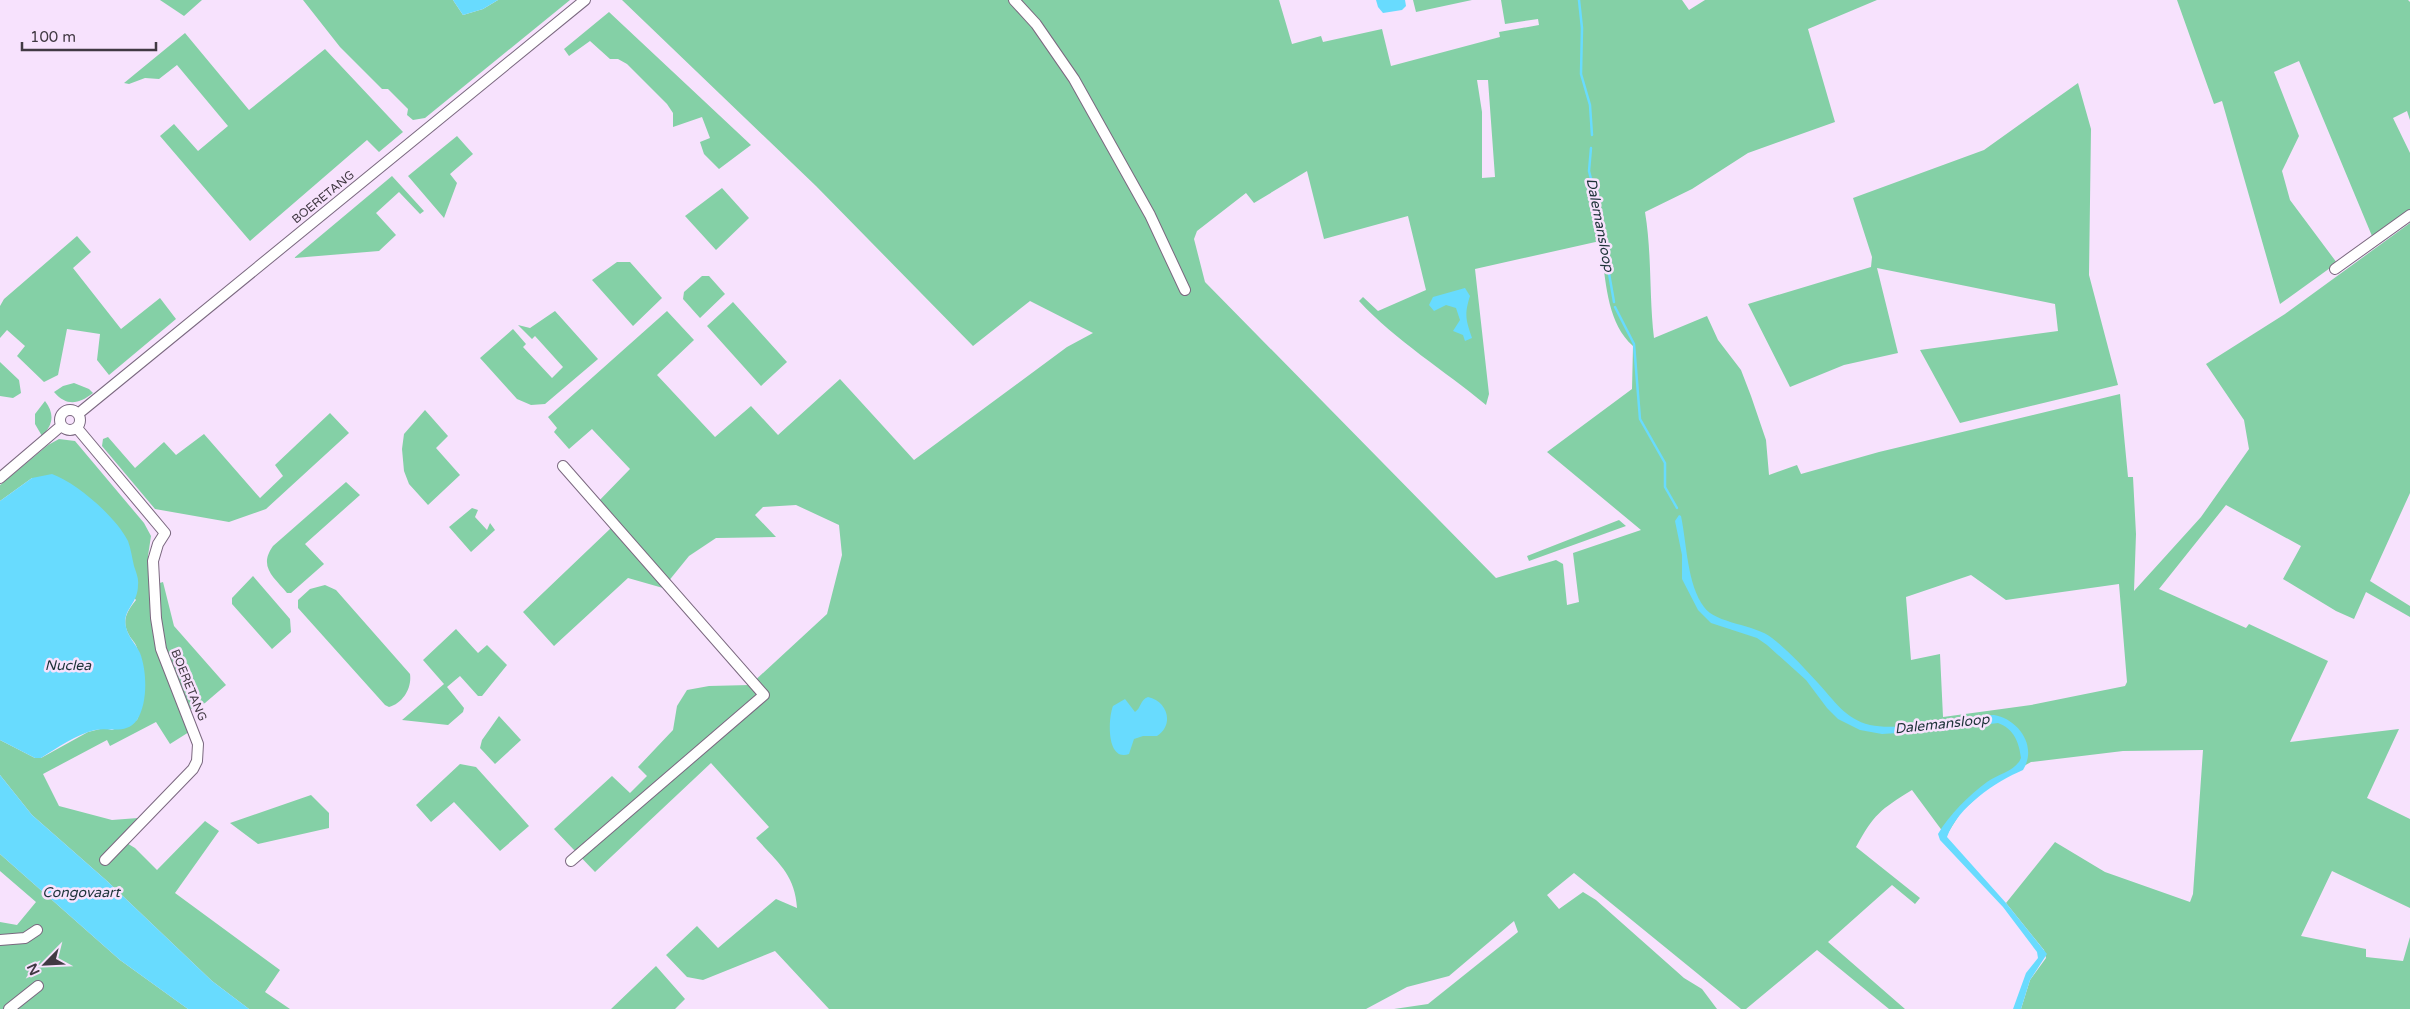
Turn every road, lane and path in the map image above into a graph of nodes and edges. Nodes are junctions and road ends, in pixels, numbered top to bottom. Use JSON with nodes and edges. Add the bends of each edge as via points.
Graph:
{"nodes":[{"id":1,"x":585,"y":0,"type":"edge"},
{"id":2,"x":1014,"y":0,"type":"edge"},
{"id":3,"x":2410,"y":215,"type":"edge"},
{"id":4,"x":2335,"y":270,"type":"dead end"},
{"id":5,"x":1185,"y":290,"type":"dead end"},
{"id":6,"x":78,"y":414,"type":"junction"},
{"id":7,"x":62,"y":426,"type":"junction"},
{"id":8,"x":76,"y":428,"type":"junction"},
{"id":9,"x":563,"y":466,"type":"dead end"},
{"id":10,"x":0,"y":478,"type":"edge"},
{"id":11,"x":105,"y":860,"type":"dead end"},
{"id":12,"x":571,"y":861,"type":"dead end"},
{"id":13,"x":37,"y":930,"type":"dead end"},
{"id":14,"x":0,"y":940,"type":"edge"},
{"id":15,"x":38,"y":986,"type":"dead end"},
{"id":16,"x":9,"y":1009,"type":"edge"}],
"edges":[{"from":1,"to":6,"type":"street","name":"BOERETANG"},
{"from":2,"to":5,"type":"street","via":[[1036,24],[1074,79],[1150,215]]},
{"from":3,"to":4,"type":"street"},
{"from":6,"to":7,"type":"street","name":"BOERETANG","via":[[64,412],[60,417]]},
{"from":6,"to":8,"type":"street","via":[[80,420]]},
{"from":7,"to":8,"type":"street","via":[[67,430]]},
{"from":7,"to":10,"type":"street","name":"BOERETANG"},
{"from":8,"to":11,"type":"street","name":"BOERETANG","via":[[165,533],[153,561],[156,618],[161,649],[198,744],[193,769]]},
{"from":9,"to":12,"type":"street","via":[[764,695]]},
{"from":13,"to":14,"type":"street","via":[[25,938]]},
{"from":15,"to":16,"type":"street"}]}
